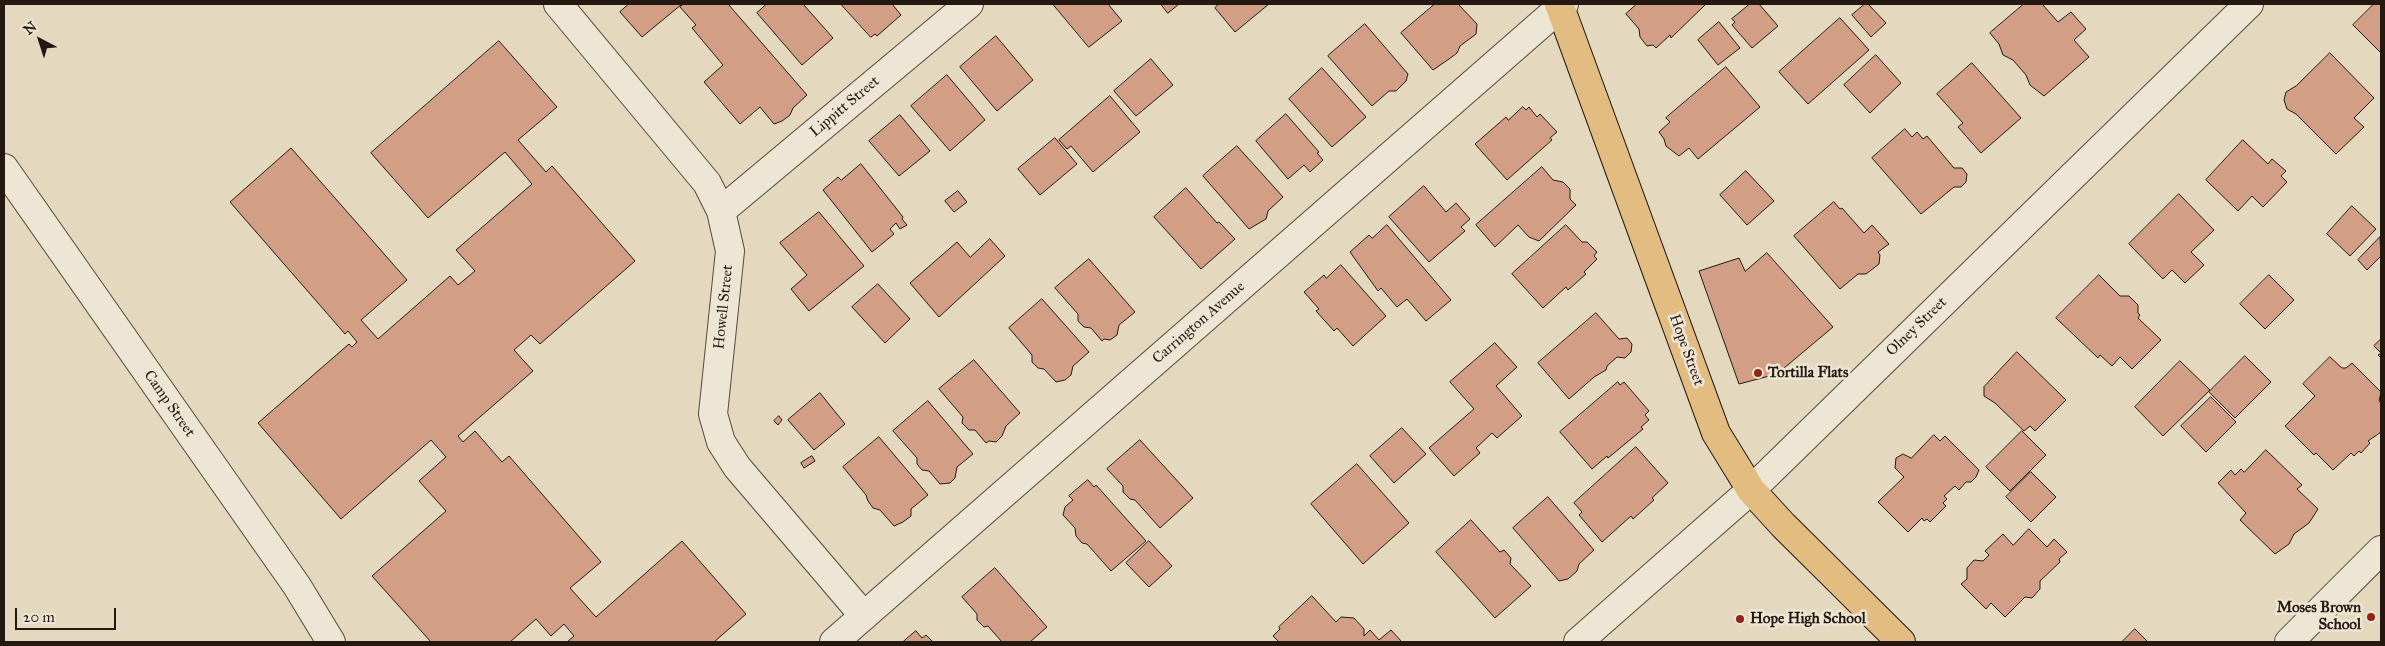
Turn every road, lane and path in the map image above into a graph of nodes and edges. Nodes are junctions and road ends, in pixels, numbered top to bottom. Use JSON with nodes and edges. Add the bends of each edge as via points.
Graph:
{"nodes":[{"id":1,"x":558,"y":4,"type":"edge"},
{"id":2,"x":969,"y":4,"type":"edge"},
{"id":3,"x":2249,"y":4,"type":"edge"},
{"id":4,"x":1561,"y":5,"type":"edge"},
{"id":5,"x":4,"y":168,"type":"edge"},
{"id":6,"x":721,"y":211,"type":"junction"},
{"id":7,"x":1750,"y":490,"type":"junction"},
{"id":8,"x":2381,"y":550,"type":"edge"},
{"id":9,"x":864,"y":616,"type":"junction"},
{"id":10,"x":331,"y":642,"type":"edge"},
{"id":11,"x":834,"y":642,"type":"edge"},
{"id":12,"x":1578,"y":642,"type":"edge"},
{"id":13,"x":1901,"y":642,"type":"edge"},
{"id":14,"x":2289,"y":642,"type":"edge"}],
"edges":[{"from":1,"to":6,"type":"street","name":"Howell Street","via":[[707,183]]},
{"from":2,"to":6,"type":"street","name":"Lippitt Street"},
{"from":3,"to":7,"type":"street","name":"Olney Street"},
{"from":4,"to":7,"type":"main road","name":"Hope Street","via":[[1716,433]]},
{"from":4,"to":9,"type":"street","name":"Carrington Avenue"},
{"from":5,"to":10,"type":"street","name":"Camp Street","via":[[297,586]]},
{"from":6,"to":9,"type":"street","name":"Howell Street","via":[[730,251],[713,414],[721,442],[737,467]]},
{"from":7,"to":12,"type":"street","name":"Olney Street"},
{"from":7,"to":13,"type":"main road","name":"Hope Street"},
{"from":8,"to":14,"type":"street"},
{"from":9,"to":11,"type":"street","name":"Carrington Avenue"}]}
